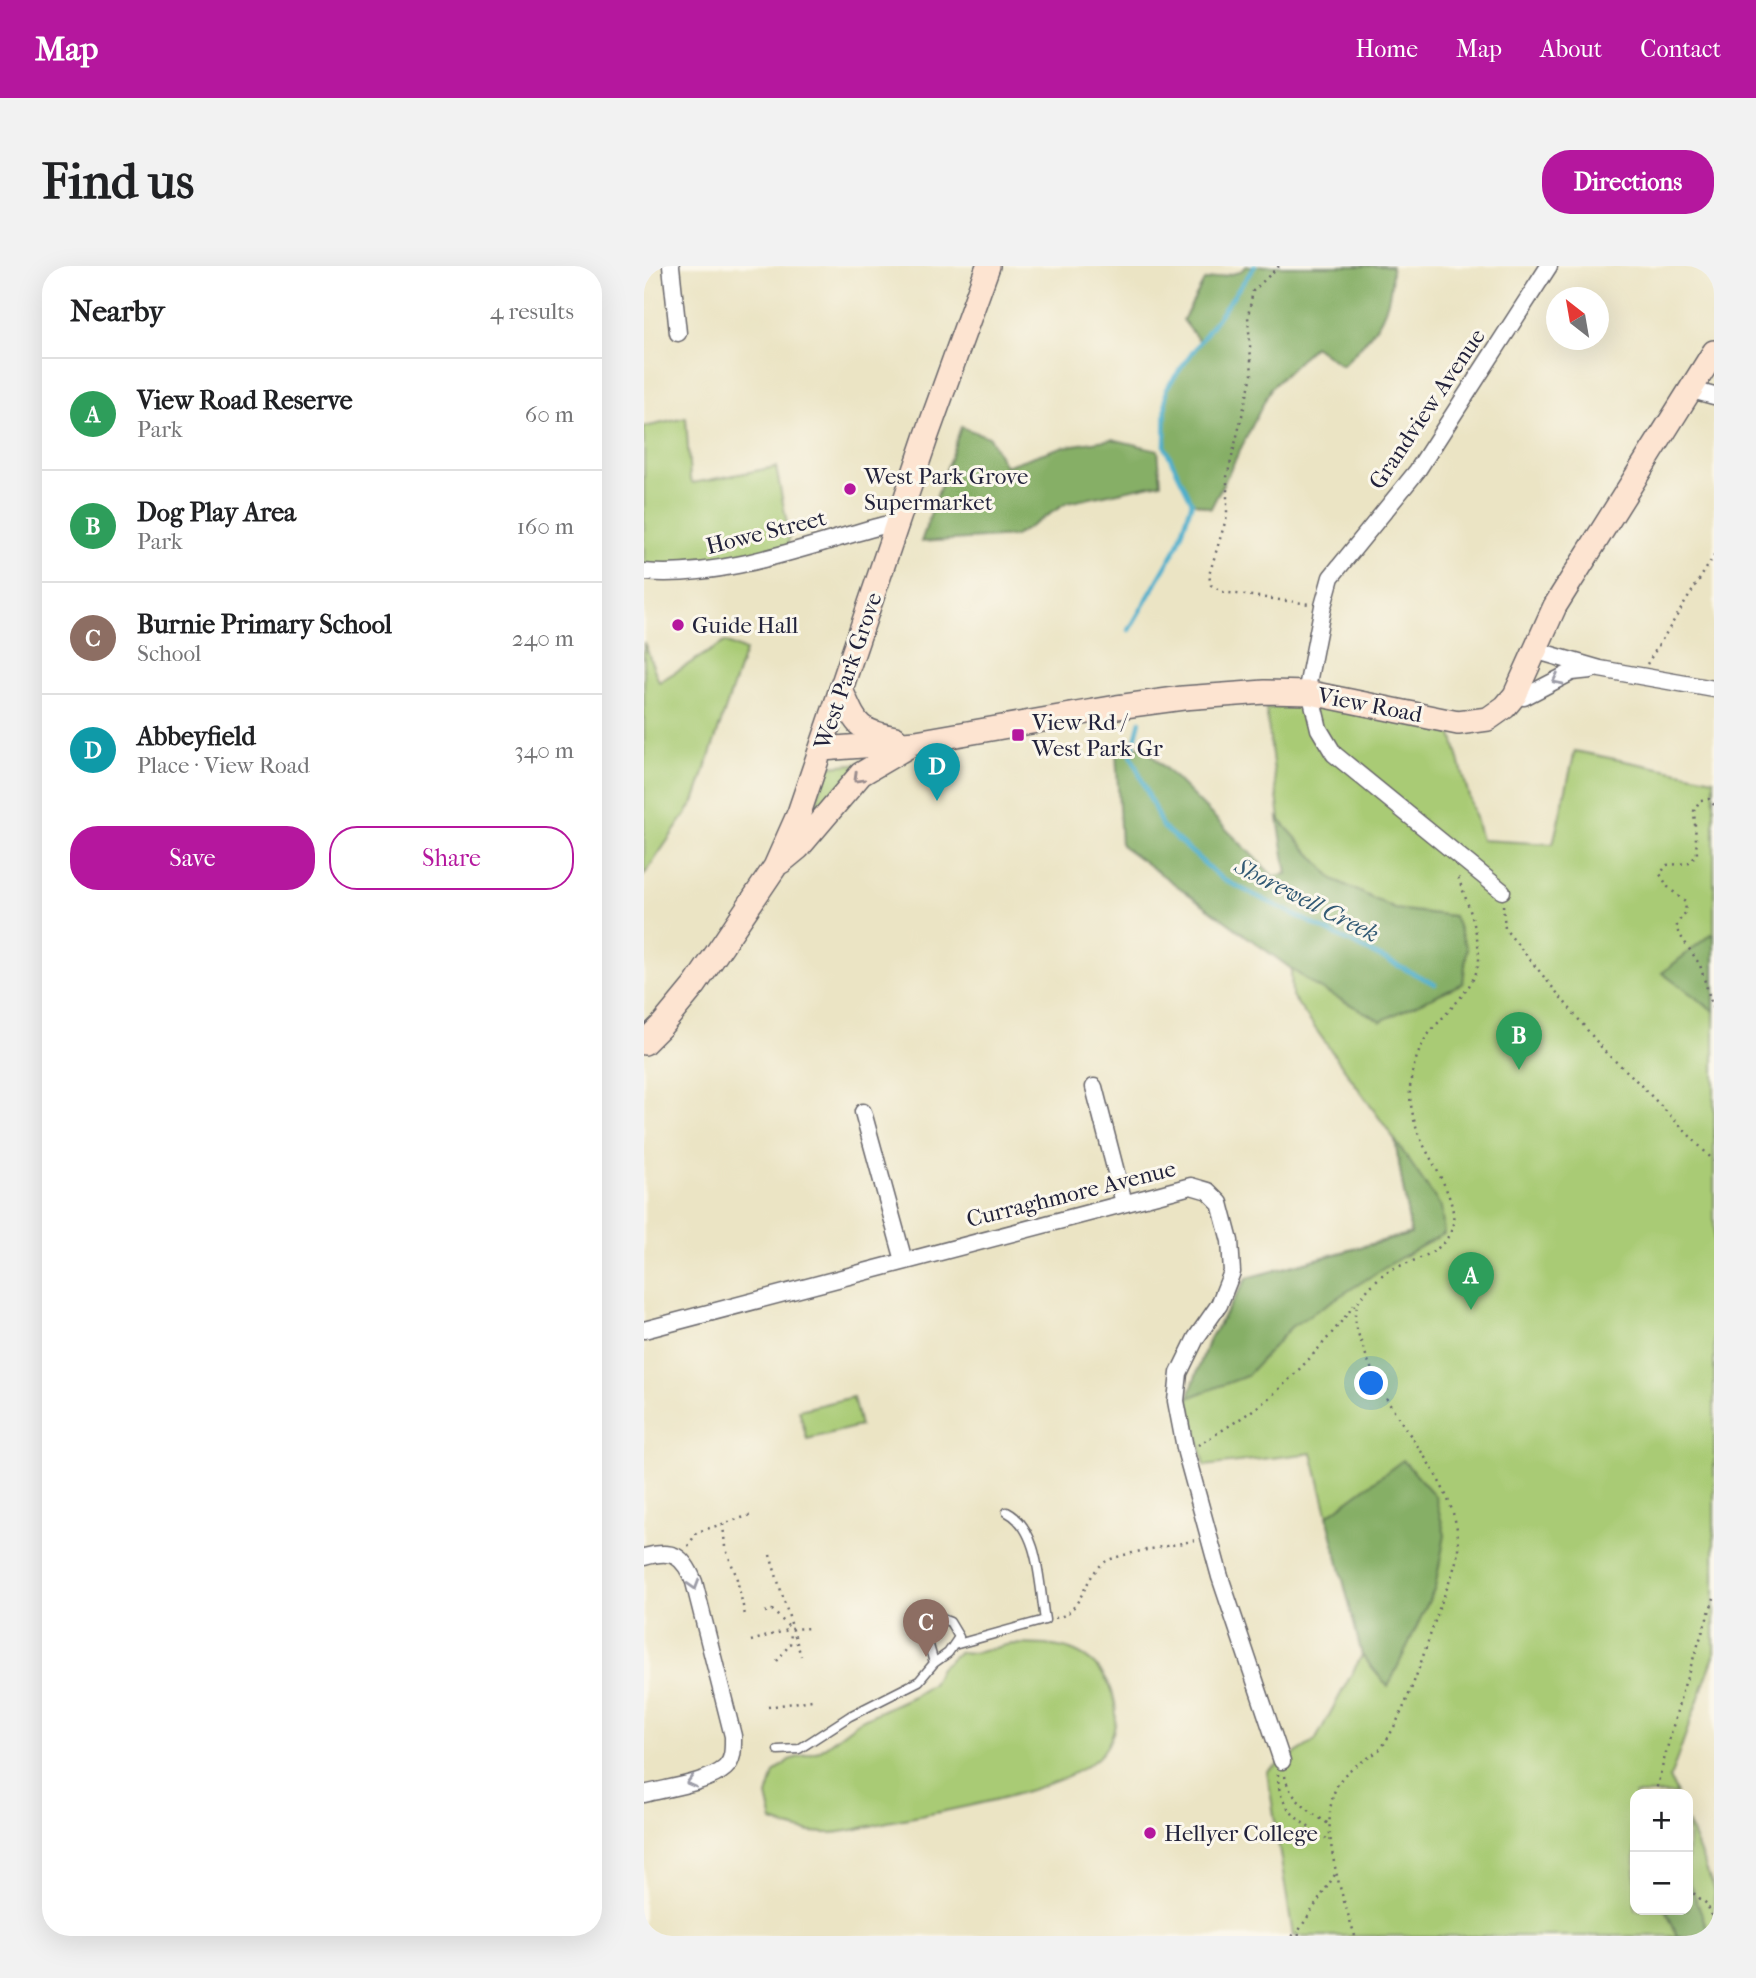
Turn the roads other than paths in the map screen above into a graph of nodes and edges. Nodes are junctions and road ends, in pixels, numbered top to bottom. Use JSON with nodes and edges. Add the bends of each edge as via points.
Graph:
{"nodes":[{"id":1,"x":671,"y":266,"type":"edge"},
{"id":2,"x":988,"y":266,"type":"edge"},
{"id":3,"x":1549,"y":266,"type":"edge"},
{"id":4,"x":678,"y":333,"type":"dead end"},
{"id":5,"x":1714,"y":352,"type":"edge"},
{"id":6,"x":1691,"y":387,"type":"junction"},
{"id":7,"x":1714,"y":396,"type":"edge"},
{"id":8,"x":897,"y":527,"type":"junction"},
{"id":9,"x":644,"y":572,"type":"edge"},
{"id":10,"x":1534,"y":650,"type":"junction"},
{"id":11,"x":1600,"y":669,"type":"junction"},
{"id":12,"x":1714,"y":690,"type":"edge"},
{"id":13,"x":842,"y":692,"type":"junction"},
{"id":14,"x":1311,"y":693,"type":"junction"},
{"id":15,"x":1516,"y":695,"type":"junction"},
{"id":16,"x":916,"y":742,"type":"junction"},
{"id":17,"x":822,"y":749,"type":"junction"},
{"id":18,"x":775,"y":867,"type":"junction"},
{"id":19,"x":1502,"y":891,"type":"road end"},
{"id":20,"x":644,"y":1043,"type":"edge"},
{"id":21,"x":1094,"y":1087,"type":"dead end"},
{"id":22,"x":863,"y":1112,"type":"dead end"},
{"id":23,"x":1124,"y":1203,"type":"junction"},
{"id":24,"x":904,"y":1261,"type":"junction"},
{"id":25,"x":644,"y":1330,"type":"edge"},
{"id":26,"x":1007,"y":1511,"type":"dead end"},
{"id":27,"x":644,"y":1557,"type":"edge"},
{"id":28,"x":954,"y":1645,"type":"junction"},
{"id":29,"x":933,"y":1663,"type":"junction"},
{"id":30,"x":778,"y":1750,"type":"dead end"},
{"id":31,"x":1282,"y":1761,"type":"road end"},
{"id":32,"x":644,"y":1794,"type":"edge"}],
"edges":[{"from":1,"to":4,"type":"street"},
{"from":2,"to":8,"type":"street","name":"West Park Grove"},
{"from":3,"to":14,"type":"street","name":"Grandview Avenue","via":[[1417,471],[1331,577],[1308,682]]},
{"from":5,"to":6,"type":"street","name":"View Road"},
{"from":6,"to":7,"type":"street"},
{"from":6,"to":10,"type":"street","name":"View Road","via":[[1555,606]]},
{"from":8,"to":9,"type":"street","name":"Howe Street","via":[[884,525],[724,567]]},
{"from":8,"to":13,"type":"street","name":"West Park Grove"},
{"from":10,"to":11,"type":"street"},
{"from":10,"to":15,"type":"street","name":"View Road"},
{"from":11,"to":12,"type":"street"},
{"from":11,"to":15,"type":"street","one_way":true,"via":[[1573,672],[1524,697]]},
{"from":13,"to":16,"type":"street","via":[[858,726]]},
{"from":13,"to":17,"type":"street","name":"West Park Grove"},
{"from":14,"to":15,"type":"street","name":"View Road","via":[[1458,723],[1488,719]]},
{"from":14,"to":16,"type":"street","name":"View Road","via":[[1183,698]]},
{"from":14,"to":19,"type":"street","name":"Grandview Avenue","via":[[1319,729],[1334,754]]},
{"from":16,"to":17,"type":"street","name":"View Road"},
{"from":16,"to":18,"type":"street","one_way":true,"via":[[861,774],[798,848]]},
{"from":17,"to":18,"type":"street","name":"West Park Grove"},
{"from":18,"to":20,"type":"street","name":"West Park Grove","via":[[695,985]]},
{"from":21,"to":23,"type":"street"},
{"from":22,"to":24,"type":"street"},
{"from":23,"to":24,"type":"street","name":"Curraghmore Avenue"},
{"from":23,"to":31,"type":"street","name":"Curraghmore Avenue","via":[[1191,1186],[1208,1191],[1220,1203],[1232,1272],[1219,1305],[1179,1373],[1176,1401],[1220,1577]]},
{"from":24,"to":25,"type":"street","name":"Curraghmore Avenue"},
{"from":26,"to":28,"type":"lane","via":[[1031,1538],[1045,1620]]},
{"from":27,"to":32,"type":"street","one_way":true,"via":[[668,1553],[688,1566],[733,1736],[727,1767],[709,1777]]},
{"from":28,"to":29,"type":"lane"},
{"from":28,"to":29,"type":"lane","via":[[958,1637],[950,1622],[942,1619],[923,1624]]},
{"from":29,"to":30,"type":"lane","via":[[919,1681],[850,1716],[799,1749]]}]}
